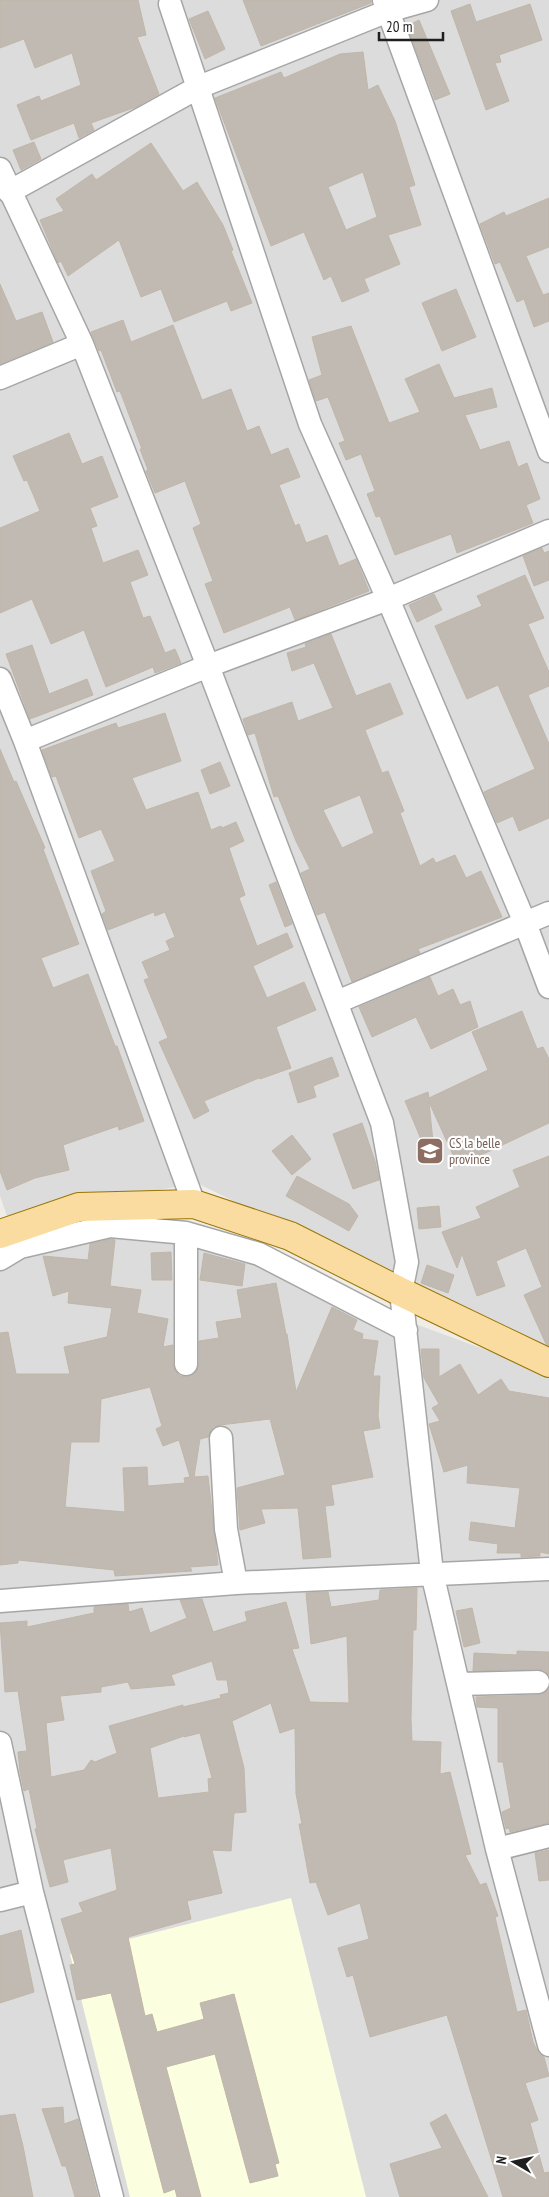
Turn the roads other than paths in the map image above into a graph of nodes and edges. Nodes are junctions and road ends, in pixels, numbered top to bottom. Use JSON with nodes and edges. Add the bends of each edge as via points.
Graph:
{"nodes":[{"id":1,"x":426,"y":0,"type":"edge"},
{"id":2,"x":170,"y":4,"type":"dead end"},
{"id":3,"x":386,"y":6,"type":"edge"},
{"id":4,"x":199,"y":87,"type":"junction"},
{"id":5,"x":3,"y":180,"type":"edge"},
{"id":6,"x":82,"y":344,"type":"junction"},
{"id":7,"x":0,"y":378,"type":"edge"},
{"id":8,"x":549,"y":451,"type":"edge"},
{"id":9,"x":549,"y":531,"type":"edge"},
{"id":10,"x":388,"y":598,"type":"junction"},
{"id":11,"x":208,"y":666,"type":"junction"},
{"id":12,"x":0,"y":679,"type":"edge"},
{"id":13,"x":25,"y":740,"type":"junction"},
{"id":14,"x":549,"y":913,"type":"edge"},
{"id":15,"x":525,"y":923,"type":"junction"},
{"id":16,"x":549,"y":987,"type":"edge"},
{"id":17,"x":337,"y":1002,"type":"junction"},
{"id":18,"x":194,"y":1204,"type":"junction"},
{"id":19,"x":2,"y":1227,"type":"edge"},
{"id":20,"x":186,"y":1233,"type":"junction"},
{"id":21,"x":0,"y":1259,"type":"edge"},
{"id":22,"x":401,"y":1292,"type":"junction"},
{"id":23,"x":406,"y":1330,"type":"junction"},
{"id":24,"x":549,"y":1363,"type":"edge"},
{"id":25,"x":186,"y":1364,"type":"dead end"},
{"id":26,"x":221,"y":1438,"type":"dead end"},
{"id":27,"x":549,"y":1569,"type":"edge"},
{"id":28,"x":432,"y":1573,"type":"junction"},
{"id":29,"x":236,"y":1583,"type":"junction"},
{"id":30,"x":0,"y":1601,"type":"edge"},
{"id":31,"x":538,"y":1682,"type":"dead end"},
{"id":32,"x":459,"y":1684,"type":"junction"},
{"id":33,"x":0,"y":1743,"type":"edge"},
{"id":34,"x":549,"y":1836,"type":"edge"},
{"id":35,"x":497,"y":1849,"type":"junction"},
{"id":36,"x":32,"y":1892,"type":"junction"},
{"id":37,"x":0,"y":1900,"type":"edge"},
{"id":38,"x":542,"y":1992,"type":"edge"},
{"id":39,"x":549,"y":2044,"type":"edge"},
{"id":40,"x":112,"y":2197,"type":"edge"}],
"edges":[{"from":1,"to":3,"type":"street"},
{"from":2,"to":4,"type":"street"},
{"from":3,"to":4,"type":"street"},
{"from":3,"to":8,"type":"street"},
{"from":4,"to":5,"type":"street"},
{"from":4,"to":10,"type":"street","via":[[310,424]]},
{"from":5,"to":6,"type":"street"},
{"from":6,"to":7,"type":"street"},
{"from":6,"to":11,"type":"street"},
{"from":9,"to":10,"type":"street"},
{"from":10,"to":11,"type":"street"},
{"from":10,"to":15,"type":"street"},
{"from":11,"to":13,"type":"street"},
{"from":11,"to":17,"type":"street"},
{"from":12,"to":13,"type":"street"},
{"from":13,"to":18,"type":"street"},
{"from":14,"to":15,"type":"street"},
{"from":15,"to":16,"type":"street"},
{"from":15,"to":17,"type":"street"},
{"from":17,"to":22,"type":"street","via":[[382,1123],[407,1262]]},
{"from":18,"to":19,"type":"main road","via":[[79,1207]]},
{"from":18,"to":22,"type":"main road","via":[[290,1236]]},
{"from":20,"to":21,"type":"street","via":[[110,1226],[20,1247]]},
{"from":20,"to":23,"type":"street","via":[[259,1254]]},
{"from":20,"to":25,"type":"street"},
{"from":22,"to":23,"type":"street"},
{"from":22,"to":24,"type":"main road"},
{"from":23,"to":28,"type":"street"},
{"from":26,"to":29,"type":"street","via":[[226,1529]]},
{"from":27,"to":28,"type":"street"},
{"from":28,"to":29,"type":"street"},
{"from":28,"to":32,"type":"street"},
{"from":29,"to":30,"type":"street"},
{"from":31,"to":32,"type":"street"},
{"from":32,"to":35,"type":"street"},
{"from":33,"to":36,"type":"street"},
{"from":34,"to":35,"type":"street"},
{"from":35,"to":38,"type":"street"},
{"from":36,"to":37,"type":"street"},
{"from":36,"to":40,"type":"street"},
{"from":38,"to":39,"type":"street"}]}
